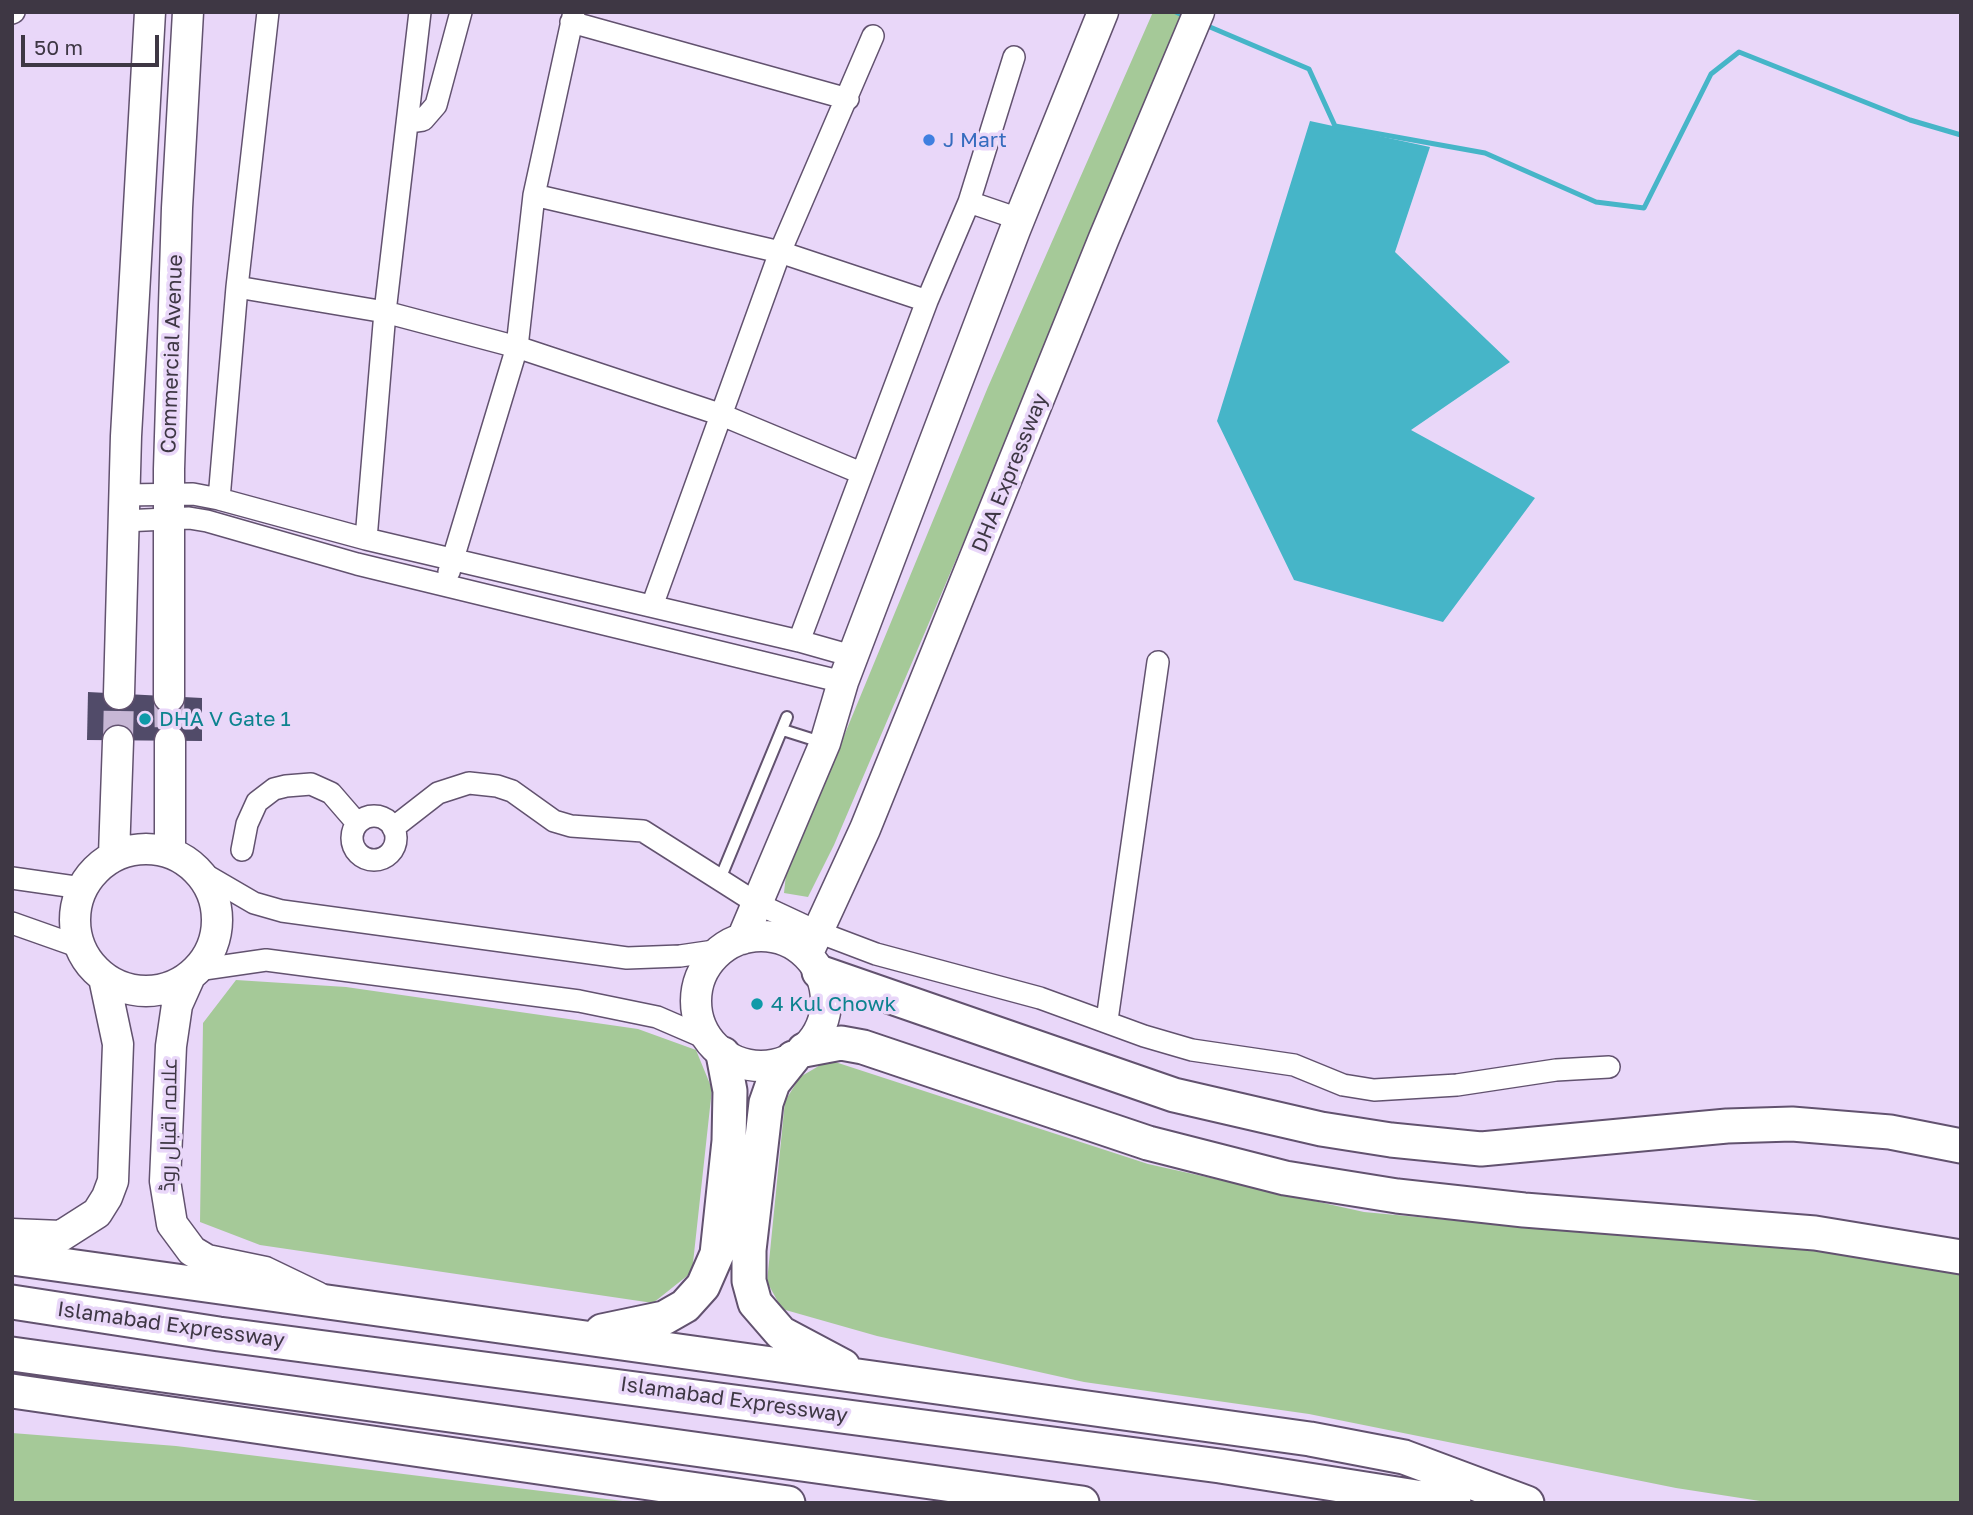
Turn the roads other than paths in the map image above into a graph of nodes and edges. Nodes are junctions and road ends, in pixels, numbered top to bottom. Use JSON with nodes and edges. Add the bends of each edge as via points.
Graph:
{"nodes":[{"id":1,"x":150,"y":12,"type":"edge"},
{"id":2,"x":188,"y":12,"type":"edge"},
{"id":3,"x":268,"y":12,"type":"edge"},
{"id":4,"x":420,"y":12,"type":"edge"},
{"id":5,"x":461,"y":12,"type":"edge"},
{"id":6,"x":1104,"y":12,"type":"edge"},
{"id":7,"x":1199,"y":12,"type":"edge"},
{"id":8,"x":573,"y":17,"type":"edge"},
{"id":9,"x":873,"y":36,"type":"dead end"},
{"id":10,"x":1014,"y":57,"type":"dead end"},
{"id":11,"x":848,"y":99,"type":"junction"},
{"id":12,"x":409,"y":122,"type":"junction"},
{"id":13,"x":534,"y":195,"type":"junction"},
{"id":14,"x":969,"y":202,"type":"junction"},
{"id":15,"x":1019,"y":219,"type":"junction"},
{"id":16,"x":780,"y":252,"type":"junction"},
{"id":17,"x":237,"y":287,"type":"junction"},
{"id":18,"x":927,"y":301,"type":"junction"},
{"id":19,"x":385,"y":312,"type":"junction"},
{"id":20,"x":517,"y":347,"type":"junction"},
{"id":21,"x":722,"y":415,"type":"junction"},
{"id":22,"x":860,"y":473,"type":"junction"},
{"id":23,"x":219,"y":499,"type":"junction"},
{"id":24,"x":169,"y":507,"type":"junction"},
{"id":25,"x":128,"y":508,"type":"junction"},
{"id":26,"x":366,"y":539,"type":"junction"},
{"id":27,"x":453,"y":560,"type":"junction"},
{"id":28,"x":445,"y":584,"type":"junction"},
{"id":29,"x":652,"y":606,"type":"junction"},
{"id":30,"x":799,"y":641,"type":"junction"},
{"id":31,"x":1158,"y":662,"type":"dead end"},
{"id":32,"x":847,"y":669,"type":"junction"},
{"id":33,"x":119,"y":694,"type":"tunnel mouth"},
{"id":34,"x":169,"y":696,"type":"tunnel mouth"},
{"id":35,"x":787,"y":717,"type":"dead end"},
{"id":36,"x":783,"y":730,"type":"junction"},
{"id":37,"x":118,"y":741,"type":"tunnel mouth"},
{"id":38,"x":170,"y":741,"type":"tunnel mouth"},
{"id":39,"x":825,"y":743,"type":"junction"},
{"id":40,"x":357,"y":823,"type":"junction"},
{"id":41,"x":393,"y":828,"type":"junction"},
{"id":42,"x":242,"y":850,"type":"dead end"},
{"id":43,"x":170,"y":852,"type":"junction"},
{"id":44,"x":114,"y":855,"type":"junction"},
{"id":45,"x":199,"y":871,"type":"junction"},
{"id":46,"x":12,"y":878,"type":"edge"},
{"id":47,"x":720,"y":879,"type":"junction"},
{"id":48,"x":82,"y":888,"type":"junction"},
{"id":49,"x":758,"y":904,"type":"junction"},
{"id":50,"x":12,"y":923,"type":"edge"},
{"id":51,"x":731,"y":945,"type":"junction"},
{"id":52,"x":80,"y":947,"type":"junction"},
{"id":53,"x":814,"y":953,"type":"junction"},
{"id":54,"x":194,"y":973,"type":"junction"},
{"id":55,"x":104,"y":978,"type":"junction"},
{"id":56,"x":1108,"y":1020,"type":"junction"},
{"id":57,"x":715,"y":1046,"type":"junction"},
{"id":58,"x":798,"y":1054,"type":"junction"},
{"id":59,"x":1609,"y":1067,"type":"dead end"},
{"id":60,"x":1961,"y":1146,"type":"edge"},
{"id":61,"x":12,"y":1234,"type":"edge"},
{"id":62,"x":1961,"y":1257,"type":"edge"},
{"id":63,"x":12,"y":1258,"type":"edge"},
{"id":64,"x":326,"y":1301,"type":"junction"},
{"id":65,"x":12,"y":1302,"type":"edge"},
{"id":66,"x":568,"y":1335,"type":"junction"},
{"id":67,"x":12,"y":1354,"type":"edge"},
{"id":68,"x":863,"y":1377,"type":"junction"},
{"id":69,"x":12,"y":1391,"type":"edge"},
{"id":70,"x":12,"y":1403,"type":"edge"},
{"id":71,"x":97,"y":1404,"type":"junction"},
{"id":72,"x":788,"y":1503,"type":"edge"},
{"id":73,"x":1082,"y":1503,"type":"edge"},
{"id":74,"x":1454,"y":1503,"type":"edge"},
{"id":75,"x":1527,"y":1503,"type":"edge"}],
"edges":[{"from":1,"to":25,"type":"main road","name":"Commercial Avenue"},
{"from":2,"to":24,"type":"main road","name":"Commercial Avenue"},
{"from":3,"to":17,"type":"street"},
{"from":4,"to":12,"type":"street"},
{"from":5,"to":12,"type":"street","via":[[436,105],[423,120]]},
{"from":6,"to":15,"type":"main road"},
{"from":7,"to":53,"type":"main road","name":"DHA Expressway"},
{"from":8,"to":11,"type":"street"},
{"from":8,"to":13,"type":"street"},
{"from":9,"to":11,"type":"street"},
{"from":10,"to":14,"type":"street"},
{"from":11,"to":16,"type":"street"},
{"from":12,"to":19,"type":"street"},
{"from":13,"to":16,"type":"street"},
{"from":13,"to":20,"type":"street"},
{"from":14,"to":15,"type":"street"},
{"from":14,"to":18,"type":"street"},
{"from":15,"to":32,"type":"main road"},
{"from":16,"to":18,"type":"street"},
{"from":16,"to":21,"type":"street"},
{"from":17,"to":19,"type":"street"},
{"from":17,"to":23,"type":"street"},
{"from":18,"to":22,"type":"street"},
{"from":19,"to":20,"type":"street"},
{"from":19,"to":26,"type":"street"},
{"from":20,"to":21,"type":"street"},
{"from":20,"to":27,"type":"street"},
{"from":21,"to":22,"type":"street"},
{"from":21,"to":29,"type":"street"},
{"from":22,"to":30,"type":"street"},
{"from":23,"to":24,"type":"street"},
{"from":23,"to":26,"type":"street"},
{"from":24,"to":25,"type":"street"},
{"from":24,"to":28,"type":"street","via":[[357,564]]},
{"from":24,"to":34,"type":"main road","name":"Commercial Avenue"},
{"from":25,"to":33,"type":"main road","name":"Commercial Avenue"},
{"from":26,"to":27,"type":"street"},
{"from":27,"to":28,"type":"street"},
{"from":27,"to":29,"type":"street"},
{"from":28,"to":32,"type":"street"},
{"from":29,"to":30,"type":"street"},
{"from":30,"to":32,"type":"street"},
{"from":31,"to":56,"type":"street"},
{"from":32,"to":39,"type":"main road"},
{"from":35,"to":36,"type":"lane"},
{"from":36,"to":39,"type":"lane"},
{"from":36,"to":47,"type":"lane"},
{"from":37,"to":44,"type":"main road"},
{"from":38,"to":43,"type":"main road"},
{"from":39,"to":49,"type":"main road"},
{"from":40,"to":41,"type":"street","via":[[376,816]]},
{"from":40,"to":41,"type":"street","via":[[352,844],[360,856],[374,860],[392,849]]},
{"from":40,"to":42,"type":"street","via":[[321,788],[299,784],[274,789],[252,811]]},
{"from":41,"to":47,"type":"street","via":[[423,802],[447,790],[469,783],[497,786],[570,826],[643,831]]},
{"from":43,"to":44,"type":"main road","via":[[141,848]]},
{"from":43,"to":45,"type":"main road"},
{"from":44,"to":48,"type":"main road","via":[[95,869]]},
{"from":45,"to":51,"type":"street","via":[[254,903],[282,912],[627,958],[680,956]]},
{"from":45,"to":54,"type":"main road","name":"علامہ اقبال روڈ","via":[[213,894],[218,921],[212,947]]},
{"from":46,"to":48,"type":"street"},
{"from":47,"to":49,"type":"street"},
{"from":48,"to":52,"type":"main road","via":[[75,923]]},
{"from":49,"to":51,"type":"main road"},
{"from":49,"to":53,"type":"street"},
{"from":50,"to":52,"type":"street"},
{"from":51,"to":53,"type":"main road","via":[[770,937]]},
{"from":51,"to":57,"type":"main road","via":[[703,972],[698,985],[697,1013]]},
{"from":52,"to":55,"type":"main road"},
{"from":53,"to":56,"type":"street","via":[[876,954]]},
{"from":53,"to":58,"type":"main road","via":[[825,996],[823,1020]]},
{"from":53,"to":60,"type":"highway","via":[[1174,1095],[1321,1129],[1481,1149],[1792,1124],[1889,1132]]},
{"from":54,"to":55,"type":"main road","via":[[154,991],[128,989]]},
{"from":54,"to":57,"type":"street","via":[[266,960],[579,1001],[657,1017]]},
{"from":54,"to":64,"type":"main road","name":"علامہ اقبال روڈ","via":[[177,1005],[171,1046],[164,1181],[172,1224],[192,1251],[207,1260],[265,1272]]},
{"from":55,"to":61,"type":"main road","via":[[118,1044],[110,1189],[97,1213],[61,1236]]},
{"from":56,"to":59,"type":"street","via":[[1192,1050],[1294,1065],[1343,1084],[1374,1090]]},
{"from":57,"to":58,"type":"main road","via":[[757,1066]]},
{"from":57,"to":66,"type":"highway","via":[[730,1091],[727,1162],[717,1254],[704,1286],[685,1306],[664,1318]]},
{"from":58,"to":62,"type":"highway","via":[[841,1043],[863,1047],[1148,1143],[1284,1178],[1524,1210],[1815,1233]]},
{"from":58,"to":68,"type":"highway","via":[[773,1083],[766,1103],[749,1250],[750,1281],[755,1303],[781,1333]]},
{"from":63,"to":64,"type":"highway"},
{"from":64,"to":66,"type":"highway"},
{"from":65,"to":74,"type":"highway","name":"Islamabad Expressway","via":[[219,1334],[1220,1466]]},
{"from":66,"to":68,"type":"highway"},
{"from":67,"to":73,"type":"highway"},
{"from":68,"to":75,"type":"highway","via":[[1310,1439],[1405,1457]]},
{"from":69,"to":71,"type":"highway"},
{"from":70,"to":71,"type":"highway"},
{"from":71,"to":72,"type":"highway"}]}
